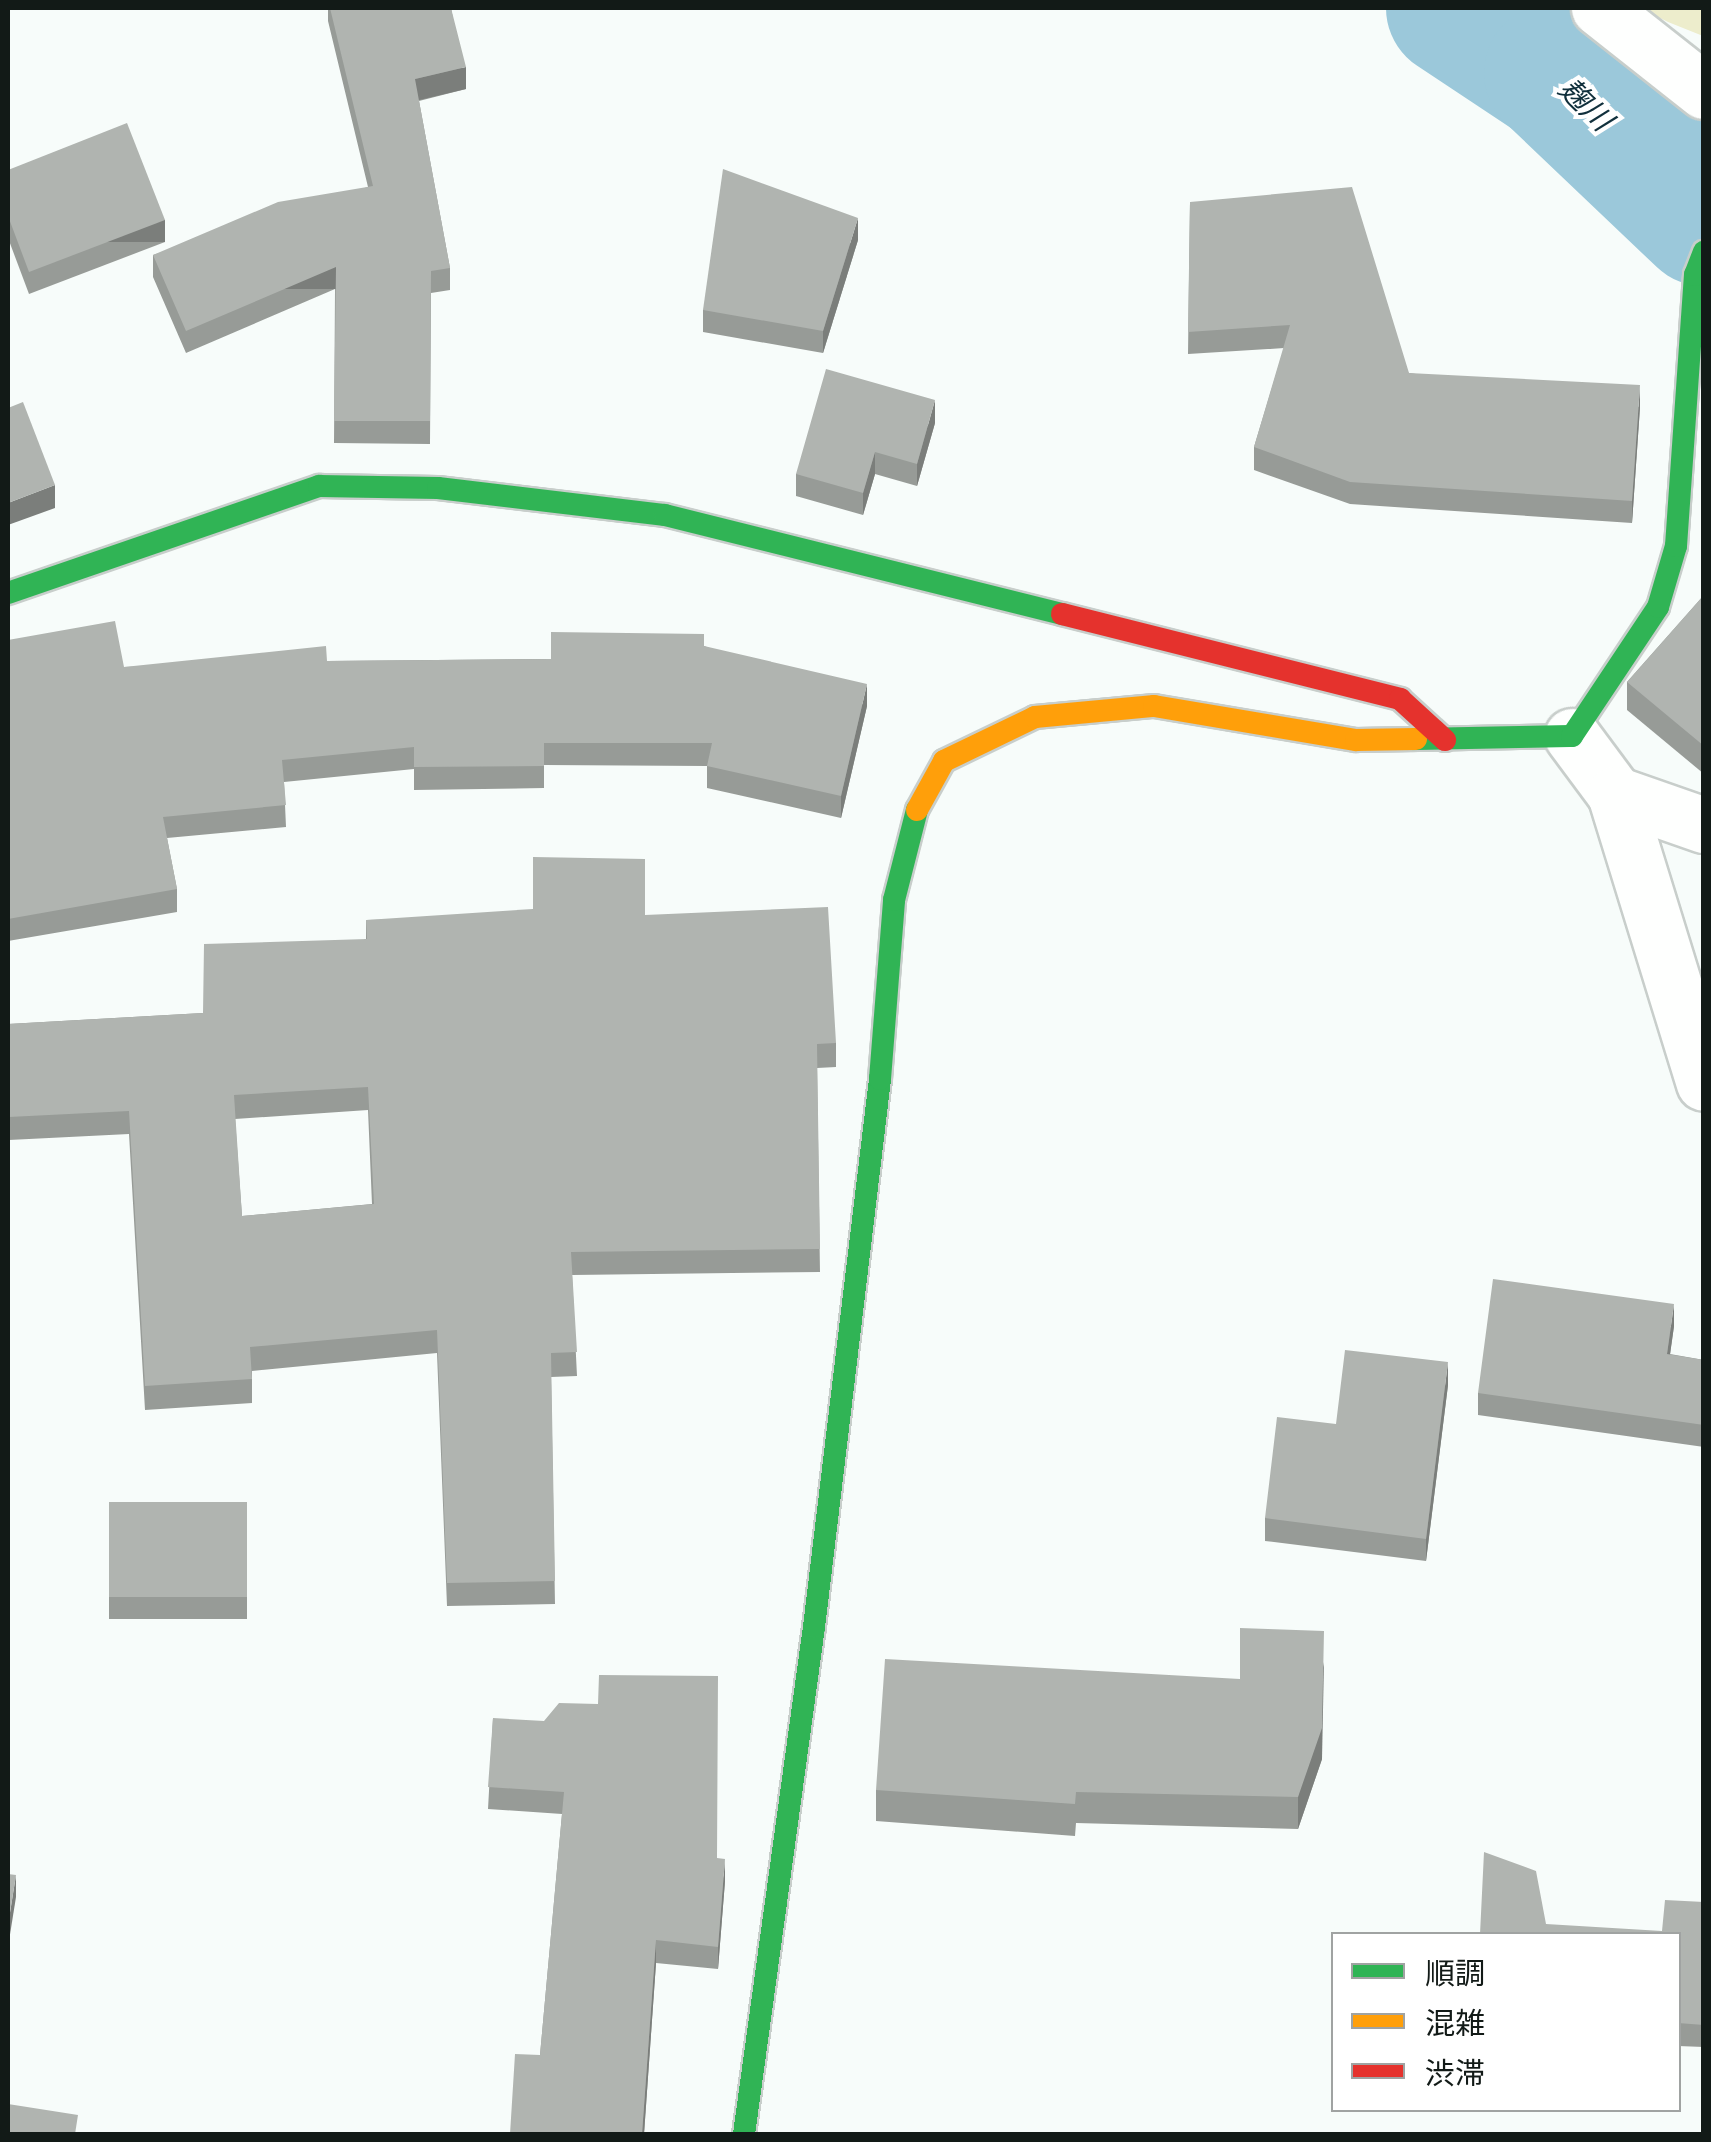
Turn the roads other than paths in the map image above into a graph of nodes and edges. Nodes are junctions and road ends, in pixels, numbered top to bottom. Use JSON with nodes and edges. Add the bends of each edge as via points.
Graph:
{"nodes":[{"id":1,"x":1599,"y":8,"type":"edge"},
{"id":2,"x":1704,"y":91,"type":"edge"},
{"id":3,"x":1704,"y":252,"type":"edge"},
{"id":4,"x":8,"y":593,"type":"edge"},
{"id":5,"x":1572,"y":736,"type":"junction"},
{"id":6,"x":1445,"y":740,"type":"junction"},
{"id":7,"x":1615,"y":794,"type":"junction"},
{"id":8,"x":1704,"y":825,"type":"edge"},
{"id":9,"x":1704,"y":1083,"type":"edge"},
{"id":10,"x":744,"y":2134,"type":"edge"}],
"edges":[{"from":1,"to":2,"type":"street"},
{"from":3,"to":5,"type":"street","via":[[1695,275],[1676,546],[1658,606]]},
{"from":4,"to":6,"type":"street","via":[[319,486],[438,488],[665,515],[1400,698]]},
{"from":5,"to":6,"type":"street"},
{"from":5,"to":7,"type":"street"},
{"from":6,"to":10,"type":"street","via":[[1356,740],[1154,706],[1036,717],[944,760],[920,800],[894,900],[880,1079],[814,1627]]},
{"from":7,"to":8,"type":"street"},
{"from":7,"to":9,"type":"street"}]}
